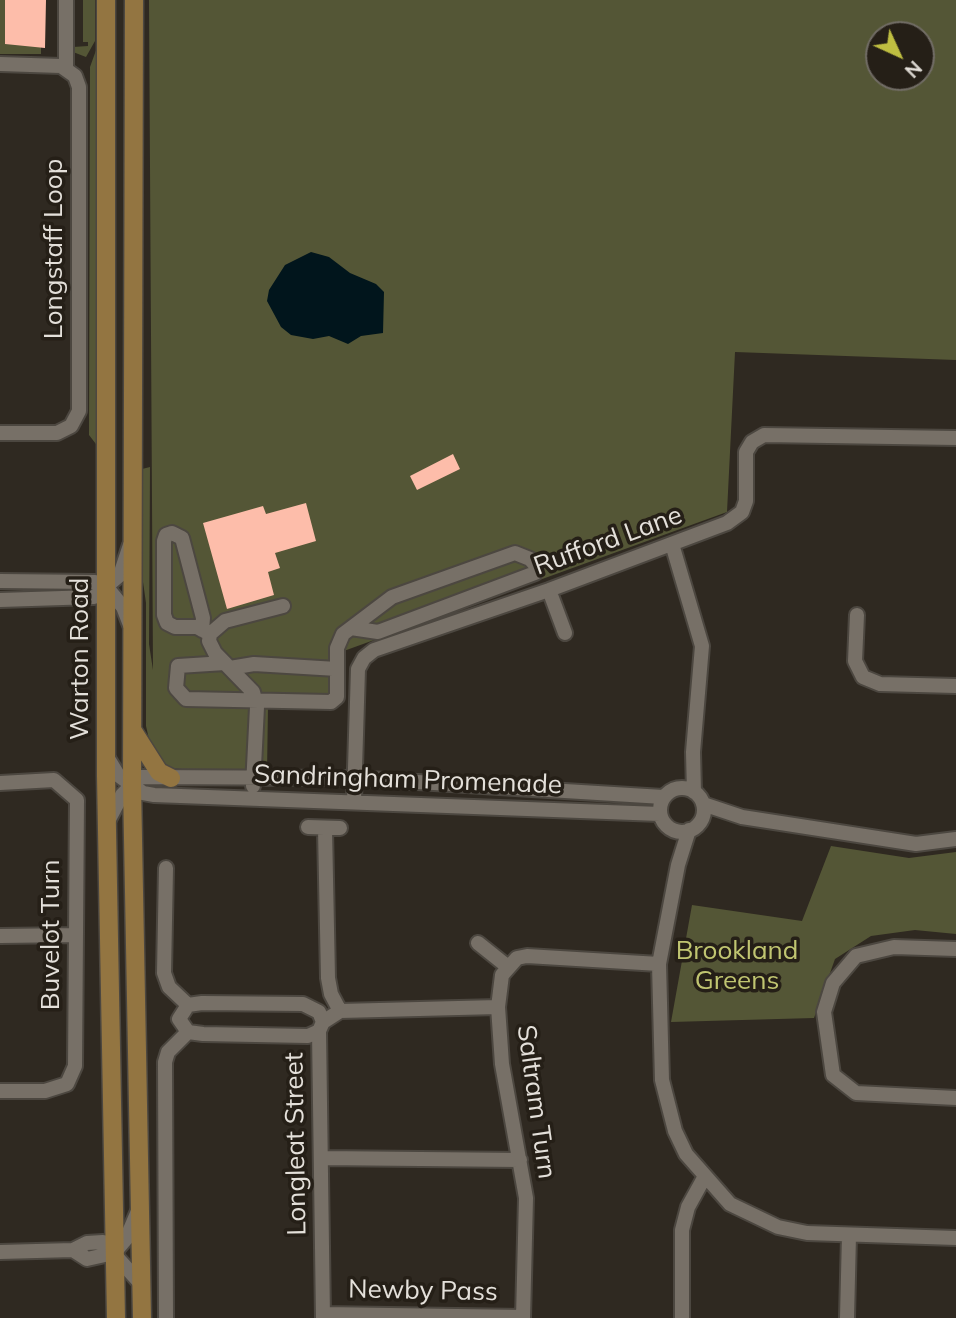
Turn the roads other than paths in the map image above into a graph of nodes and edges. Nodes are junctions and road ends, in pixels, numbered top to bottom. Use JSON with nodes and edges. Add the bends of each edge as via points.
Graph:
{"nodes":[{"id":1,"x":66,"y":0,"type":"edge"},
{"id":2,"x":106,"y":0,"type":"edge"},
{"id":3,"x":134,"y":0,"type":"edge"},
{"id":4,"x":0,"y":64,"type":"edge"},
{"id":5,"x":65,"y":68,"type":"junction"},
{"id":6,"x":0,"y":433,"type":"edge"},
{"id":7,"x":956,"y":438,"type":"edge"},
{"id":8,"x":133,"y":534,"type":"junction"},
{"id":9,"x":672,"y":544,"type":"junction"},
{"id":10,"x":0,"y":581,"type":"edge"},
{"id":11,"x":106,"y":589,"type":"junction"},
{"id":12,"x":549,"y":590,"type":"junction"},
{"id":13,"x":0,"y":600,"type":"edge"},
{"id":14,"x":283,"y":606,"type":"dead end"},
{"id":15,"x":857,"y":615,"type":"dead end"},
{"id":16,"x":351,"y":628,"type":"junction"},
{"id":17,"x":133,"y":631,"type":"junction"},
{"id":18,"x":206,"y":632,"type":"junction"},
{"id":19,"x":565,"y":633,"type":"dead end"},
{"id":20,"x":227,"y":665,"type":"junction"},
{"id":21,"x":337,"y":669,"type":"junction"},
{"id":22,"x":956,"y":686,"type":"edge"},
{"id":23,"x":255,"y":699,"type":"junction"},
{"id":24,"x":132,"y":732,"type":"junction"},
{"id":25,"x":107,"y":757,"type":"junction"},
{"id":26,"x":171,"y":778,"type":"junction"},
{"id":27,"x":352,"y":778,"type":"junction"},
{"id":28,"x":253,"y":779,"type":"junction"},
{"id":29,"x":0,"y":783,"type":"edge"},
{"id":30,"x":132,"y":786,"type":"junction"},
{"id":31,"x":692,"y":794,"type":"junction"},
{"id":32,"x":663,"y":797,"type":"junction"},
{"id":33,"x":253,"y":798,"type":"junction"},
{"id":34,"x":354,"y":801,"type":"junction"},
{"id":35,"x":660,"y":814,"type":"junction"},
{"id":36,"x":742,"y":817,"type":"junction"},
{"id":37,"x":107,"y":823,"type":"junction"},
{"id":38,"x":695,"y":826,"type":"junction"},
{"id":39,"x":308,"y":827,"type":"dead end"},
{"id":40,"x":340,"y":828,"type":"dead end"},
{"id":41,"x":325,"y":829,"type":"junction"},
{"id":42,"x":671,"y":829,"type":"junction"},
{"id":43,"x":956,"y":839,"type":"edge"},
{"id":44,"x":678,"y":865,"type":"junction"},
{"id":45,"x":166,"y":868,"type":"dead end"},
{"id":46,"x":75,"y":935,"type":"junction"},
{"id":47,"x":0,"y":936,"type":"edge"},
{"id":48,"x":478,"y":943,"type":"dead end"},
{"id":49,"x":956,"y":949,"type":"edge"},
{"id":50,"x":659,"y":964,"type":"junction"},
{"id":51,"x":508,"y":967,"type":"junction"},
{"id":52,"x":188,"y":1005,"type":"junction"},
{"id":53,"x":498,"y":1007,"type":"junction"},
{"id":54,"x":340,"y":1011,"type":"junction"},
{"id":55,"x":321,"y":1027,"type":"junction"},
{"id":56,"x":188,"y":1032,"type":"junction"},
{"id":57,"x":0,"y":1091,"type":"edge"},
{"id":58,"x":956,"y":1098,"type":"edge"},
{"id":59,"x":321,"y":1158,"type":"junction"},
{"id":60,"x":520,"y":1160,"type":"junction"},
{"id":61,"x":704,"y":1178,"type":"junction"},
{"id":62,"x":140,"y":1203,"type":"junction"},
{"id":63,"x":849,"y":1235,"type":"junction"},
{"id":64,"x":956,"y":1238,"type":"edge"},
{"id":65,"x":0,"y":1252,"type":"edge"},
{"id":66,"x":114,"y":1253,"type":"junction"},
{"id":67,"x":142,"y":1285,"type":"junction"},
{"id":68,"x":323,"y":1316,"type":"edge"},
{"id":69,"x":523,"y":1317,"type":"edge"},
{"id":70,"x":116,"y":1318,"type":"edge"},
{"id":71,"x":142,"y":1318,"type":"edge"},
{"id":72,"x":166,"y":1318,"type":"edge"},
{"id":73,"x":682,"y":1318,"type":"edge"},
{"id":74,"x":847,"y":1318,"type":"edge"}],
"edges":[{"from":1,"to":5,"type":"street"},
{"from":2,"to":11,"type":"main road","name":"Warton Road"},
{"from":3,"to":8,"type":"main road","name":"Warton Road"},
{"from":4,"to":5,"type":"street"},
{"from":5,"to":6,"type":"street","name":"Longstaff Loop","via":[[79,87],[79,411],[71,426],[57,433]]},
{"from":7,"to":9,"type":"street","name":"Rufford Lane","via":[[764,435],[746,452],[742,512],[727,523]]},
{"from":8,"to":11,"type":"street","via":[[120,575]]},
{"from":8,"to":17,"type":"main road","name":"Warton Road"},
{"from":9,"to":12,"type":"street","name":"Rufford Lane"},
{"from":9,"to":31,"type":"street","via":[[702,646]]},
{"from":10,"to":11,"type":"street","via":[[96,582]]},
{"from":11,"to":13,"type":"street","via":[[88,599]]},
{"from":11,"to":17,"type":"street","via":[[123,607]]},
{"from":11,"to":25,"type":"main road","name":"Warton Road"},
{"from":12,"to":19,"type":"street"},
{"from":12,"to":27,"type":"street","name":"Rufford Lane","via":[[374,650],[364,658],[358,669]]},
{"from":14,"to":18,"type":"street","via":[[225,621]]},
{"from":15,"to":22,"type":"street","via":[[855,661],[863,677],[880,684]]},
{"from":16,"to":16,"type":"street","via":[[378,632],[536,573],[536,565],[518,553],[509,554],[392,597]]},
{"from":16,"to":21,"type":"street","via":[[337,648]]},
{"from":17,"to":24,"type":"main road","name":"Warton Road"},
{"from":18,"to":18,"type":"street","via":[[167,623],[166,535],[182,538]]},
{"from":18,"to":20,"type":"street"},
{"from":20,"to":21,"type":"street"},
{"from":20,"to":23,"type":"street","via":[[244,680]]},
{"from":20,"to":23,"type":"street","via":[[178,666],[176,688],[186,699]]},
{"from":21,"to":23,"type":"street","via":[[337,697],[331,702]]},
{"from":23,"to":28,"type":"street"},
{"from":24,"to":26,"type":"main road","via":[[159,772]]},
{"from":24,"to":30,"type":"main road","name":"Warton Road"},
{"from":25,"to":30,"type":"street"},
{"from":25,"to":37,"type":"main road","name":"Warton Road"},
{"from":26,"to":28,"type":"street","name":"Sandringham Promenade"},
{"from":26,"to":30,"type":"street","name":"Sandringham Promenade","via":[[139,777]]},
{"from":27,"to":28,"type":"street","name":"Sandringham Promenade"},
{"from":27,"to":32,"type":"street","name":"Sandringham Promenade"},
{"from":27,"to":34,"type":"street","name":"Rufford Lane"},
{"from":28,"to":33,"type":"street"},
{"from":29,"to":46,"type":"street","name":"Buvelot Turn","via":[[54,780],[77,800]]},
{"from":30,"to":33,"type":"street","name":"Sandringham Promenade","via":[[154,795]]},
{"from":30,"to":37,"type":"street"},
{"from":30,"to":62,"type":"main road","name":"Warton Road"},
{"from":31,"to":32,"type":"street"},
{"from":31,"to":36,"type":"street"},
{"from":31,"to":38,"type":"street"},
{"from":32,"to":35,"type":"street"},
{"from":33,"to":34,"type":"street","name":"Sandringham Promenade"},
{"from":34,"to":35,"type":"street","name":"Sandringham Promenade"},
{"from":35,"to":42,"type":"street"},
{"from":36,"to":38,"type":"street"},
{"from":36,"to":43,"type":"street","via":[[916,844]]},
{"from":37,"to":66,"type":"main road","name":"Warton Road"},
{"from":38,"to":42,"type":"street"},
{"from":38,"to":44,"type":"street"},
{"from":39,"to":41,"type":"street"},
{"from":40,"to":41,"type":"street"},
{"from":41,"to":54,"type":"street","via":[[328,978]]},
{"from":42,"to":44,"type":"street"},
{"from":44,"to":50,"type":"street"},
{"from":45,"to":52,"type":"street","via":[[164,972],[169,987]]},
{"from":46,"to":47,"type":"street"},
{"from":46,"to":57,"type":"street","name":"Buvelot Turn","via":[[75,1066],[67,1084],[45,1091]]},
{"from":48,"to":51,"type":"street"},
{"from":49,"to":58,"type":"street","via":[[894,947],[856,956],[833,983],[824,1012],[834,1076],[856,1093]]},
{"from":50,"to":51,"type":"street","via":[[527,956]]},
{"from":50,"to":61,"type":"street","via":[[662,1080],[675,1131],[685,1154]]},
{"from":51,"to":53,"type":"street","name":"Saltram Turn","via":[[499,986]]},
{"from":52,"to":55,"type":"street","via":[[303,1004],[319,1012]]},
{"from":52,"to":56,"type":"street","via":[[179,1019]]},
{"from":53,"to":54,"type":"street"},
{"from":53,"to":60,"type":"street","name":"Saltram Turn","via":[[502,1064]]},
{"from":54,"to":55,"type":"street","name":"Longleat Street"},
{"from":55,"to":56,"type":"street","via":[[308,1036]]},
{"from":55,"to":59,"type":"street","name":"Longleat Street"},
{"from":56,"to":72,"type":"street","via":[[168,1052],[165,1062]]},
{"from":59,"to":60,"type":"street"},
{"from":59,"to":68,"type":"street","name":"Longleat Street"},
{"from":60,"to":69,"type":"street","name":"Saltram Turn","via":[[527,1222]]},
{"from":61,"to":63,"type":"street","via":[[730,1204],[756,1219],[807,1233]]},
{"from":61,"to":73,"type":"street","via":[[682,1230]]},
{"from":62,"to":66,"type":"street","via":[[132,1228]]},
{"from":62,"to":67,"type":"main road","name":"Warton Road"},
{"from":63,"to":64,"type":"street"},
{"from":63,"to":74,"type":"street"},
{"from":65,"to":66,"type":"street","via":[[74,1250],[103,1242]]},
{"from":66,"to":67,"type":"street"},
{"from":66,"to":70,"type":"main road","name":"Warton Road"},
{"from":67,"to":71,"type":"main road","name":"Warton Road"},
{"from":68,"to":69,"type":"street","name":"Newby Pass"}]}
